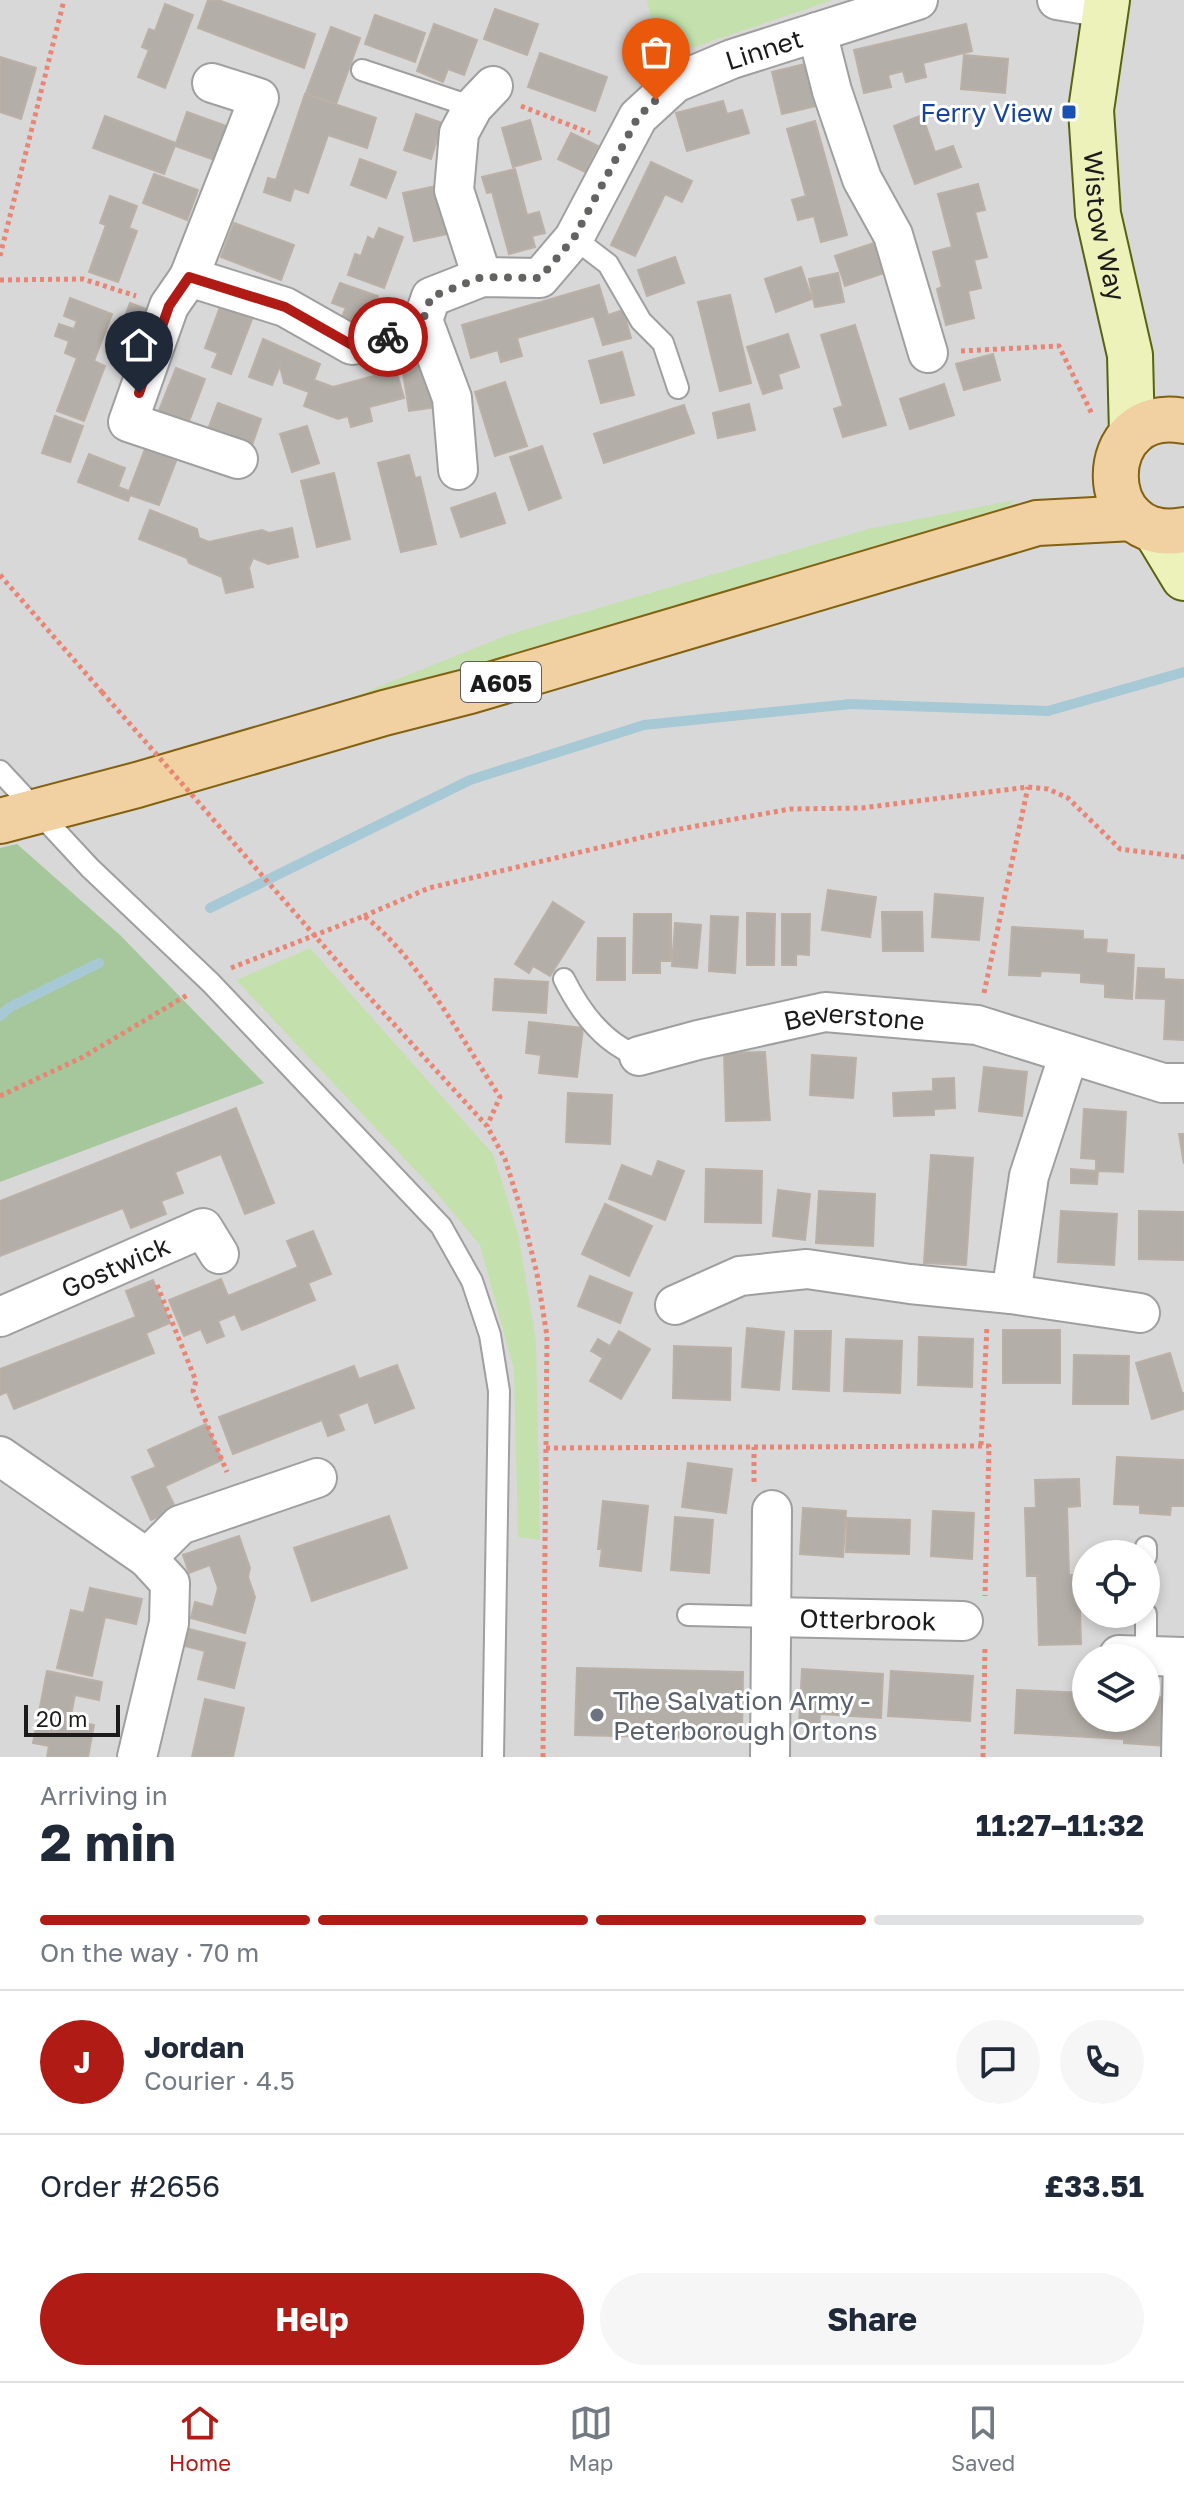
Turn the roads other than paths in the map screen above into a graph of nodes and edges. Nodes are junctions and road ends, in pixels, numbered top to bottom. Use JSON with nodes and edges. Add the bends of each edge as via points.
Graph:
{"nodes":[{"id":1,"x":918,"y":0,"type":"edge"},
{"id":2,"x":1057,"y":0,"type":"edge"},
{"id":3,"x":1106,"y":4,"type":"edge"},
{"id":4,"x":880,"y":6,"type":"edge"},
{"id":5,"x":817,"y":32,"type":"junction"},
{"id":6,"x":362,"y":70,"type":"dead end"},
{"id":7,"x":212,"y":83,"type":"dead end"},
{"id":8,"x":484,"y":95,"type":"joint"},
{"id":9,"x":574,"y":238,"type":"junction"},
{"id":10,"x":482,"y":277,"type":"junction"},
{"id":11,"x":179,"y":292,"type":"junction"},
{"id":12,"x":423,"y":320,"type":"junction"},
{"id":13,"x":928,"y":353,"type":"road end"},
{"id":14,"x":1130,"y":355,"type":"junction"},
{"id":15,"x":678,"y":388,"type":"dead end"},
{"id":16,"x":1182,"y":421,"type":"edge"},
{"id":17,"x":1124,"y":447,"type":"junction"},
{"id":18,"x":238,"y":459,"type":"dead end"},
{"id":19,"x":458,"y":470,"type":"dead end"},
{"id":20,"x":1037,"y":523,"type":"junction"},
{"id":21,"x":1157,"y":526,"type":"edge"},
{"id":22,"x":1184,"y":578,"type":"edge"},
{"id":23,"x":0,"y":771,"type":"edge"},
{"id":24,"x":18,"y":816,"type":"edge"},
{"id":25,"x":564,"y":979,"type":"dead end"},
{"id":26,"x":1069,"y":1054,"type":"junction"},
{"id":27,"x":639,"y":1056,"type":"joint"},
{"id":28,"x":1184,"y":1083,"type":"edge"},
{"id":29,"x":219,"y":1254,"type":"dead end"},
{"id":30,"x":1000,"y":1293,"type":"junction"},
{"id":31,"x":675,"y":1305,"type":"dead end"},
{"id":32,"x":1140,"y":1313,"type":"dead end"},
{"id":33,"x":0,"y":1317,"type":"edge"},
{"id":34,"x":0,"y":1456,"type":"edge"},
{"id":35,"x":318,"y":1477,"type":"dead end"},
{"id":36,"x":772,"y":1510,"type":"dead end"},
{"id":37,"x":147,"y":1558,"type":"junction"},
{"id":38,"x":688,"y":1615,"type":"dead end"},
{"id":39,"x":772,"y":1617,"type":"junction"},
{"id":40,"x":978,"y":1620,"type":"road end"},
{"id":41,"x":1160,"y":1657,"type":"edge"},
{"id":42,"x":1184,"y":1657,"type":"edge"},
{"id":43,"x":137,"y":1757,"type":"edge"},
{"id":44,"x":493,"y":1757,"type":"edge"},
{"id":45,"x":770,"y":1757,"type":"edge"},
{"id":46,"x":1181,"y":1757,"type":"edge"}],
"edges":[{"from":1,"to":4,"type":"street","name":"Linnet"},
{"from":2,"to":3,"type":"street"},
{"from":3,"to":14,"type":"street","name":"Wistow Way","via":[[1091,110],[1098,214]]},
{"from":4,"to":5,"type":"street","name":"Linnet"},
{"from":5,"to":9,"type":"street","name":"Linnet","via":[[675,83],[638,117]]},
{"from":5,"to":13,"type":"street","name":"Linnet","via":[[862,179],[893,235]]},
{"from":6,"to":8,"type":"lane"},
{"from":7,"to":11,"type":"street","via":[[259,98]]},
{"from":8,"to":10,"type":"street","via":[[459,133],[454,190]]},
{"from":9,"to":10,"type":"street","name":"Linnet","via":[[540,278]]},
{"from":9,"to":15,"type":"lane","via":[[608,264],[641,321],[663,343]]},
{"from":10,"to":12,"type":"street","name":"Linnet","via":[[431,297]]},
{"from":11,"to":12,"type":"street","name":"Linnet","via":[[285,307],[352,345],[376,342]]},
{"from":11,"to":18,"type":"street","via":[[128,422]]},
{"from":12,"to":19,"type":"street","via":[[452,398]]},
{"from":14,"to":16,"type":"street","name":"Wistow Way"},
{"from":14,"to":17,"type":"street","name":"Wistow Way"},
{"from":16,"to":17,"type":"main road","via":[[1146,425]]},
{"from":17,"to":20,"type":"main road","number":"A605"},
{"from":17,"to":21,"type":"main road","via":[[1114,477],[1117,492],[1123,506]]},
{"from":20,"to":21,"type":"main road","number":"A605"},
{"from":20,"to":24,"type":"main road","number":"A605","via":[[470,691]]},
{"from":21,"to":22,"type":"street"},
{"from":23,"to":24,"type":"lane"},
{"from":24,"to":44,"type":"lane","via":[[90,868],[211,983],[441,1226],[472,1281],[490,1335],[499,1391]]},
{"from":25,"to":27,"type":"lane","via":[[609,1040]]},
{"from":26,"to":27,"type":"street","name":"Beverstone","via":[[977,1025],[825,1012]]},
{"from":26,"to":28,"type":"street","name":"Beverstone","via":[[1163,1083]]},
{"from":26,"to":30,"type":"street","via":[[1029,1176]]},
{"from":29,"to":33,"type":"street","name":"Gostwick","via":[[203,1228]]},
{"from":30,"to":31,"type":"street","via":[[807,1269],[740,1276]]},
{"from":30,"to":32,"type":"street"},
{"from":34,"to":37,"type":"street"},
{"from":35,"to":37,"type":"street","via":[[180,1525]]},
{"from":36,"to":39,"type":"street","name":"Otterbrook"},
{"from":37,"to":43,"type":"street","via":[[170,1583],[169,1623]]},
{"from":38,"to":39,"type":"lane"},
{"from":39,"to":40,"type":"street","name":"Otterbrook"},
{"from":39,"to":45,"type":"street","name":"Otterbrook"},
{"from":41,"to":42,"type":"street"},
{"from":42,"to":46,"type":"street"}]}
